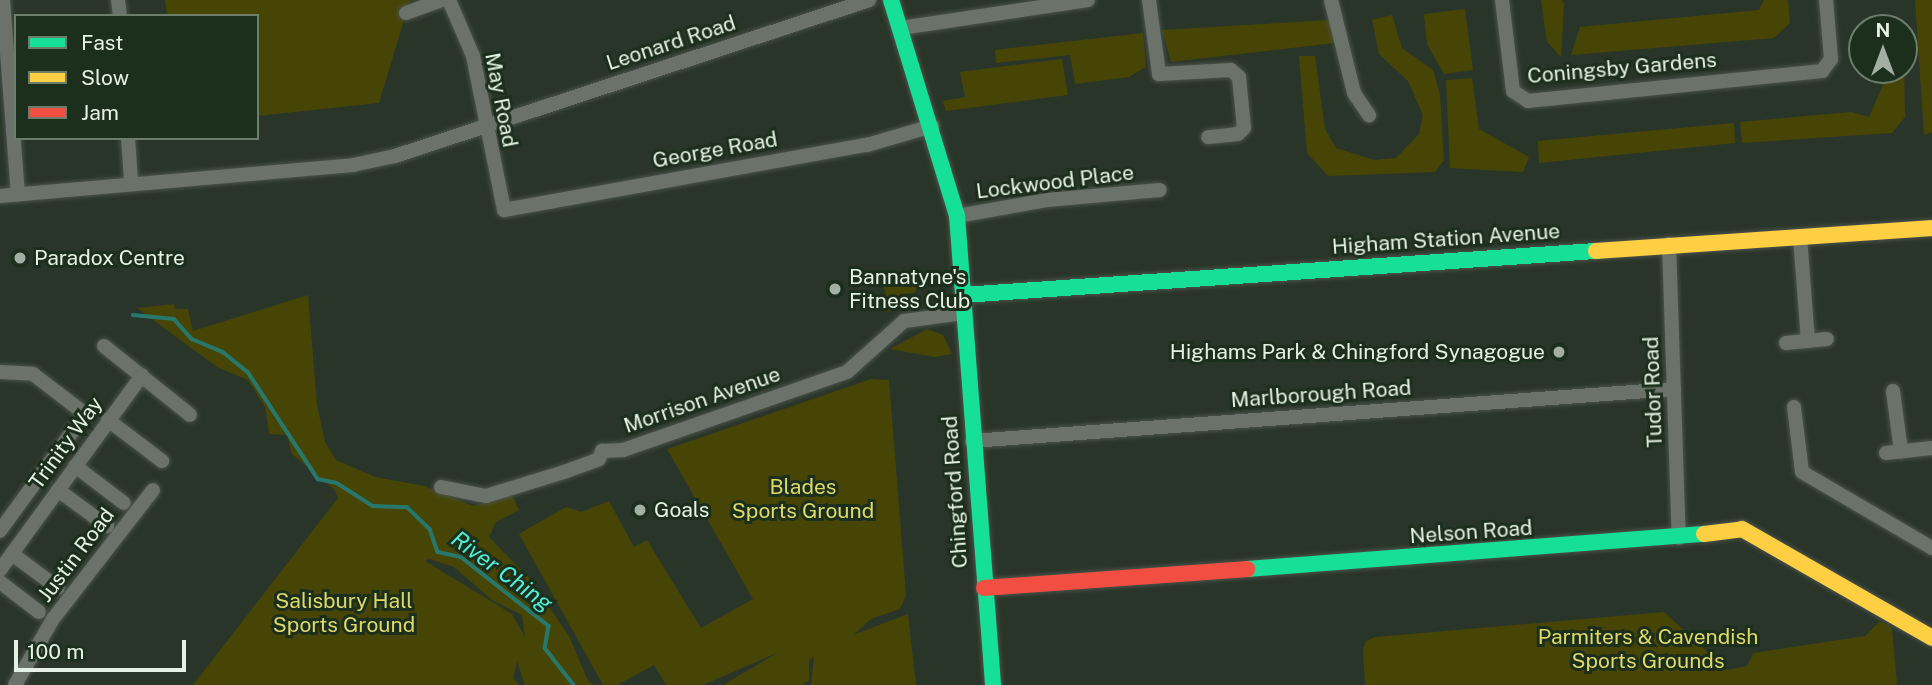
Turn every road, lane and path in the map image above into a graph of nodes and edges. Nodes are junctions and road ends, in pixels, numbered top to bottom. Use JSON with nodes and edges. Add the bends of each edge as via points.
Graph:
{"nodes":[{"id":1,"x":2,"y":0,"type":"edge"},
{"id":2,"x":441,"y":0,"type":"edge"},
{"id":3,"x":449,"y":0,"type":"edge"},
{"id":4,"x":869,"y":0,"type":"edge"},
{"id":5,"x":891,"y":0,"type":"edge"},
{"id":6,"x":1088,"y":0,"type":"edge"},
{"id":7,"x":1149,"y":0,"type":"edge"},
{"id":8,"x":1331,"y":0,"type":"edge"},
{"id":9,"x":1502,"y":0,"type":"edge"},
{"id":10,"x":1826,"y":0,"type":"edge"},
{"id":11,"x":406,"y":13,"type":"dead end"},
{"id":12,"x":901,"y":28,"type":"junction"},
{"id":13,"x":4,"y":85,"type":"edge"},
{"id":14,"x":1370,"y":115,"type":"dead end"},
{"id":15,"x":932,"y":126,"type":"junction"},
{"id":16,"x":486,"y":129,"type":"junction"},
{"id":17,"x":1208,"y":136,"type":"dead end"},
{"id":18,"x":128,"y":140,"type":"edge"},
{"id":19,"x":131,"y":181,"type":"junction"},
{"id":20,"x":1160,"y":190,"type":"dead end"},
{"id":21,"x":18,"y":194,"type":"junction"},
{"id":22,"x":0,"y":196,"type":"edge"},
{"id":23,"x":504,"y":210,"type":"joint"},
{"id":24,"x":957,"y":216,"type":"junction"},
{"id":25,"x":1932,"y":228,"type":"edge"},
{"id":26,"x":1800,"y":237,"type":"junction"},
{"id":27,"x":1669,"y":244,"type":"junction"},
{"id":28,"x":963,"y":295,"type":"junction"},
{"id":29,"x":964,"y":313,"type":"junction"},
{"id":30,"x":1827,"y":339,"type":"dead end"},
{"id":31,"x":1808,"y":341,"type":"junction"},
{"id":32,"x":1786,"y":343,"type":"dead end"},
{"id":33,"x":104,"y":346,"type":"dead end"},
{"id":34,"x":0,"y":373,"type":"edge"},
{"id":35,"x":142,"y":375,"type":"junction"},
{"id":36,"x":1674,"y":389,"type":"junction"},
{"id":37,"x":1893,"y":391,"type":"dead end"},
{"id":38,"x":1794,"y":407,"type":"dead end"},
{"id":39,"x":190,"y":415,"type":"dead end"},
{"id":40,"x":108,"y":420,"type":"junction"},
{"id":41,"x":972,"y":441,"type":"junction"},
{"id":42,"x":1932,"y":448,"type":"edge"},
{"id":43,"x":162,"y":461,"type":"dead end"},
{"id":44,"x":75,"y":466,"type":"junction"},
{"id":45,"x":441,"y":487,"type":"dead end"},
{"id":46,"x":58,"y":490,"type":"junction"},
{"id":47,"x":153,"y":490,"type":"dead end"},
{"id":48,"x":124,"y":503,"type":"dead end"},
{"id":49,"x":107,"y":526,"type":"dead end"},
{"id":50,"x":0,"y":531,"type":"edge"},
{"id":51,"x":1679,"y":538,"type":"junction"},
{"id":52,"x":1932,"y":548,"type":"edge"},
{"id":53,"x":12,"y":554,"type":"junction"},
{"id":54,"x":0,"y":570,"type":"edge"},
{"id":55,"x":0,"y":582,"type":"edge"},
{"id":56,"x":984,"y":587,"type":"junction"},
{"id":57,"x":58,"y":589,"type":"dead end"},
{"id":58,"x":39,"y":612,"type":"dead end"},
{"id":59,"x":1932,"y":638,"type":"edge"},
{"id":60,"x":15,"y":685,"type":"edge"},
{"id":61,"x":993,"y":685,"type":"edge"}],
"edges":[{"from":1,"to":13,"type":"street"},
{"from":2,"to":11,"type":"street"},
{"from":3,"to":16,"type":"street","name":"May Road","via":[[473,56]]},
{"from":4,"to":16,"type":"street","name":"Leonard Road"},
{"from":5,"to":12,"type":"street","name":"Chingford Road"},
{"from":6,"to":12,"type":"street"},
{"from":7,"to":17,"type":"street","via":[[1159,74],[1231,70],[1238,77],[1244,128],[1238,134]]},
{"from":8,"to":14,"type":"street","via":[[1354,93]]},
{"from":9,"to":10,"type":"street","name":"Coningsby Gardens","via":[[1513,91],[1523,101],[1829,68]]},
{"from":12,"to":15,"type":"street","name":"Chingford Road"},
{"from":13,"to":21,"type":"street"},
{"from":15,"to":23,"type":"street","name":"George Road","via":[[867,145]]},
{"from":15,"to":24,"type":"street","name":"Chingford Road"},
{"from":16,"to":19,"type":"street","name":"Leonard Road","via":[[353,165]]},
{"from":16,"to":23,"type":"street","name":"May Road"},
{"from":18,"to":19,"type":"street"},
{"from":19,"to":21,"type":"street","name":"Leonard Road"},
{"from":20,"to":24,"type":"street","name":"Lockwood Place","via":[[1047,200]]},
{"from":21,"to":22,"type":"street","name":"Leonard Road"},
{"from":24,"to":28,"type":"street","name":"Chingford Road"},
{"from":25,"to":26,"type":"street","name":"Higham Station Avenue"},
{"from":26,"to":27,"type":"street","name":"Higham Station Avenue"},
{"from":26,"to":31,"type":"street"},
{"from":27,"to":28,"type":"street","name":"Higham Station Avenue"},
{"from":27,"to":36,"type":"street","name":"Tudor Road"},
{"from":28,"to":29,"type":"street","name":"Chingford Road"},
{"from":29,"to":41,"type":"street","name":"Chingford Road"},
{"from":29,"to":45,"type":"street","name":"Morrison Avenue","via":[[904,321],[847,372],[623,450],[602,451],[599,459],[564,472],[486,496]]},
{"from":30,"to":31,"type":"street"},
{"from":31,"to":32,"type":"street"},
{"from":33,"to":35,"type":"street"},
{"from":34,"to":50,"type":"street","via":[[22,370],[36,376],[83,417]]},
{"from":35,"to":39,"type":"street"},
{"from":35,"to":40,"type":"street","name":"Trinity Way"},
{"from":36,"to":41,"type":"street","name":"Marlborough Road"},
{"from":36,"to":51,"type":"street","name":"Tudor Road"},
{"from":37,"to":42,"type":"street","via":[[1894,452]]},
{"from":38,"to":52,"type":"street","via":[[1802,472]]},
{"from":40,"to":43,"type":"street"},
{"from":40,"to":44,"type":"street","name":"Trinity Way"},
{"from":41,"to":56,"type":"street","name":"Chingford Road"},
{"from":44,"to":46,"type":"street","name":"Trinity Way"},
{"from":44,"to":48,"type":"street"},
{"from":46,"to":49,"type":"street"},
{"from":46,"to":53,"type":"street","name":"Trinity Way"},
{"from":47,"to":60,"type":"street","name":"Justin Road","via":[[53,619]]},
{"from":51,"to":56,"type":"street","name":"Nelson Road"},
{"from":51,"to":59,"type":"street","name":"Nelson Road","via":[[1748,530]]},
{"from":53,"to":54,"type":"street","name":"Trinity Way"},
{"from":53,"to":57,"type":"street"},
{"from":55,"to":58,"type":"street"},
{"from":56,"to":61,"type":"street","name":"Chingford Road"}]}
